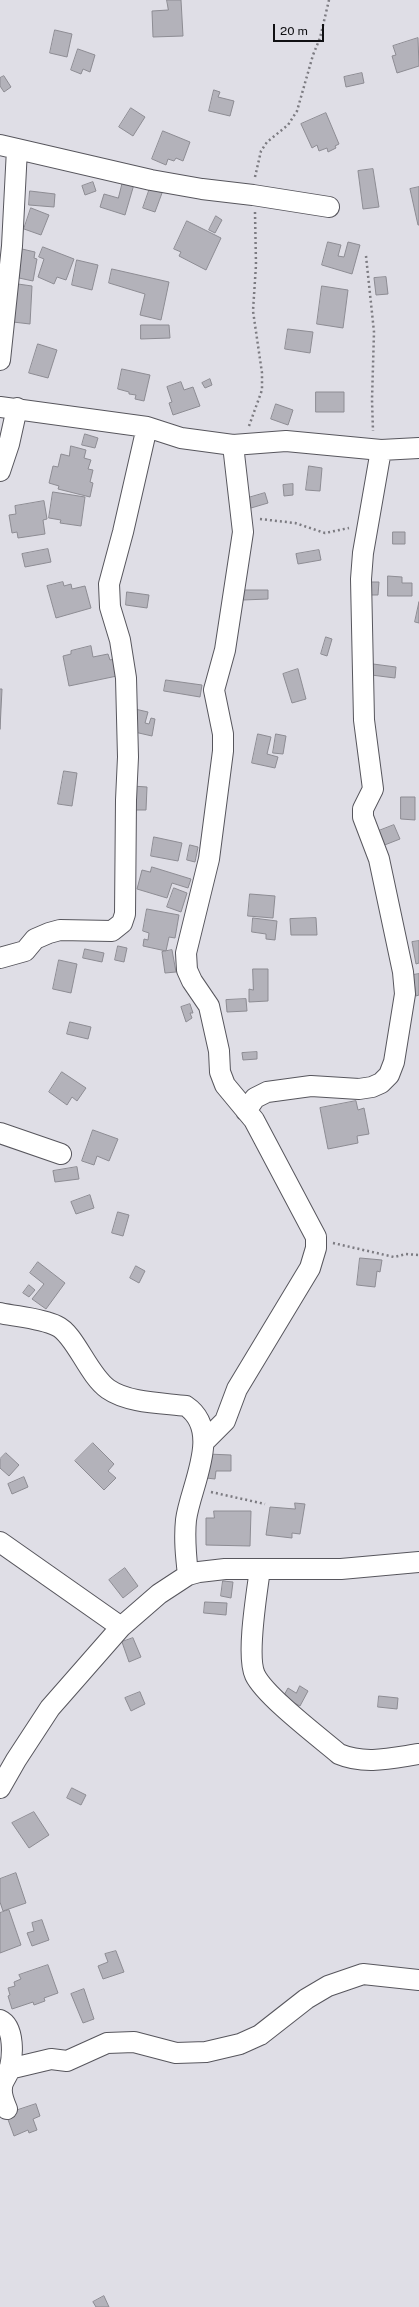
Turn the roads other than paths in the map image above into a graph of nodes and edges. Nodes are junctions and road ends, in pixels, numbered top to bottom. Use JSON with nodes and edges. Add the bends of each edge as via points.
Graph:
{"nodes":[{"id":1,"x":9,"y":147,"type":"edge"},
{"id":2,"x":329,"y":207,"type":"dead end"},
{"id":3,"x":0,"y":360,"type":"edge"},
{"id":4,"x":8,"y":408,"type":"edge"},
{"id":5,"x":147,"y":427,"type":"junction"},
{"id":6,"x":238,"y":445,"type":"junction"},
{"id":7,"x":419,"y":448,"type":"edge"},
{"id":8,"x":378,"y":449,"type":"junction"},
{"id":9,"x":0,"y":471,"type":"edge"},
{"id":10,"x":0,"y":958,"type":"edge"},
{"id":11,"x":246,"y":1111,"type":"junction"},
{"id":12,"x":0,"y":1133,"type":"edge"},
{"id":13,"x":61,"y":1154,"type":"dead end"},
{"id":14,"x":0,"y":1314,"type":"edge"},
{"id":15,"x":204,"y":1442,"type":"junction"},
{"id":16,"x":0,"y":1542,"type":"edge"},
{"id":17,"x":419,"y":1562,"type":"edge"},
{"id":18,"x":260,"y":1569,"type":"junction"},
{"id":19,"x":188,"y":1575,"type":"junction"},
{"id":20,"x":121,"y":1627,"type":"junction"},
{"id":21,"x":419,"y":1754,"type":"edge"},
{"id":22,"x":0,"y":1788,"type":"edge"},
{"id":23,"x":419,"y":1980,"type":"edge"},
{"id":24,"x":0,"y":2020,"type":"edge"},
{"id":25,"x":6,"y":2072,"type":"edge"},
{"id":26,"x":7,"y":2109,"type":"dead end"}],
"edges":[{"from":1,"to":2,"type":"street","via":[[151,180]]},
{"from":1,"to":3,"type":"street","via":[[12,246]]},
{"from":4,"to":5,"type":"street"},
{"from":4,"to":9,"type":"street","via":[[9,444]]},
{"from":5,"to":6,"type":"street","via":[[181,438]]},
{"from":5,"to":10,"type":"street","via":[[109,584],[110,606],[120,640],[126,678],[128,757],[125,914],[122,923],[112,931],[49,932],[35,939],[25,951]]},
{"from":6,"to":8,"type":"street","via":[[286,441]]},
{"from":6,"to":11,"type":"street","via":[[243,544],[225,650],[214,690],[223,734],[214,830],[186,953],[187,970],[209,1006],[219,1051],[220,1072],[225,1085]]},
{"from":7,"to":8,"type":"street"},
{"from":8,"to":11,"type":"street","via":[[361,579],[364,720],[373,789],[363,809],[363,817],[379,859],[403,972],[405,994],[394,1062],[389,1075],[372,1087],[359,1089],[311,1086],[267,1092],[255,1098]]},
{"from":11,"to":15,"type":"street","via":[[254,1120],[316,1237],[316,1248],[310,1268],[237,1389],[225,1421]]},
{"from":12,"to":13,"type":"street"},
{"from":14,"to":15,"type":"street","via":[[61,1328],[96,1376],[108,1389],[118,1394],[186,1406],[197,1418]]},
{"from":15,"to":19,"type":"street","via":[[186,1519]]},
{"from":16,"to":20,"type":"street"},
{"from":17,"to":18,"type":"street","via":[[340,1569]]},
{"from":18,"to":19,"type":"street","via":[[218,1569]]},
{"from":18,"to":21,"type":"street","via":[[252,1657],[254,1674],[266,1691],[339,1754],[353,1760],[374,1761]]},
{"from":19,"to":20,"type":"street","via":[[159,1594]]},
{"from":20,"to":22,"type":"street","via":[[50,1708]]},
{"from":23,"to":25,"type":"street","via":[[363,1974],[328,1986],[306,1999],[260,2036],[206,2052],[176,2053],[134,2042],[107,2043],[67,2061],[51,2059]]},
{"from":24,"to":25,"type":"street","via":[[6,2023],[10,2034]]},
{"from":25,"to":26,"type":"street","via":[[2,2095]]}]}
